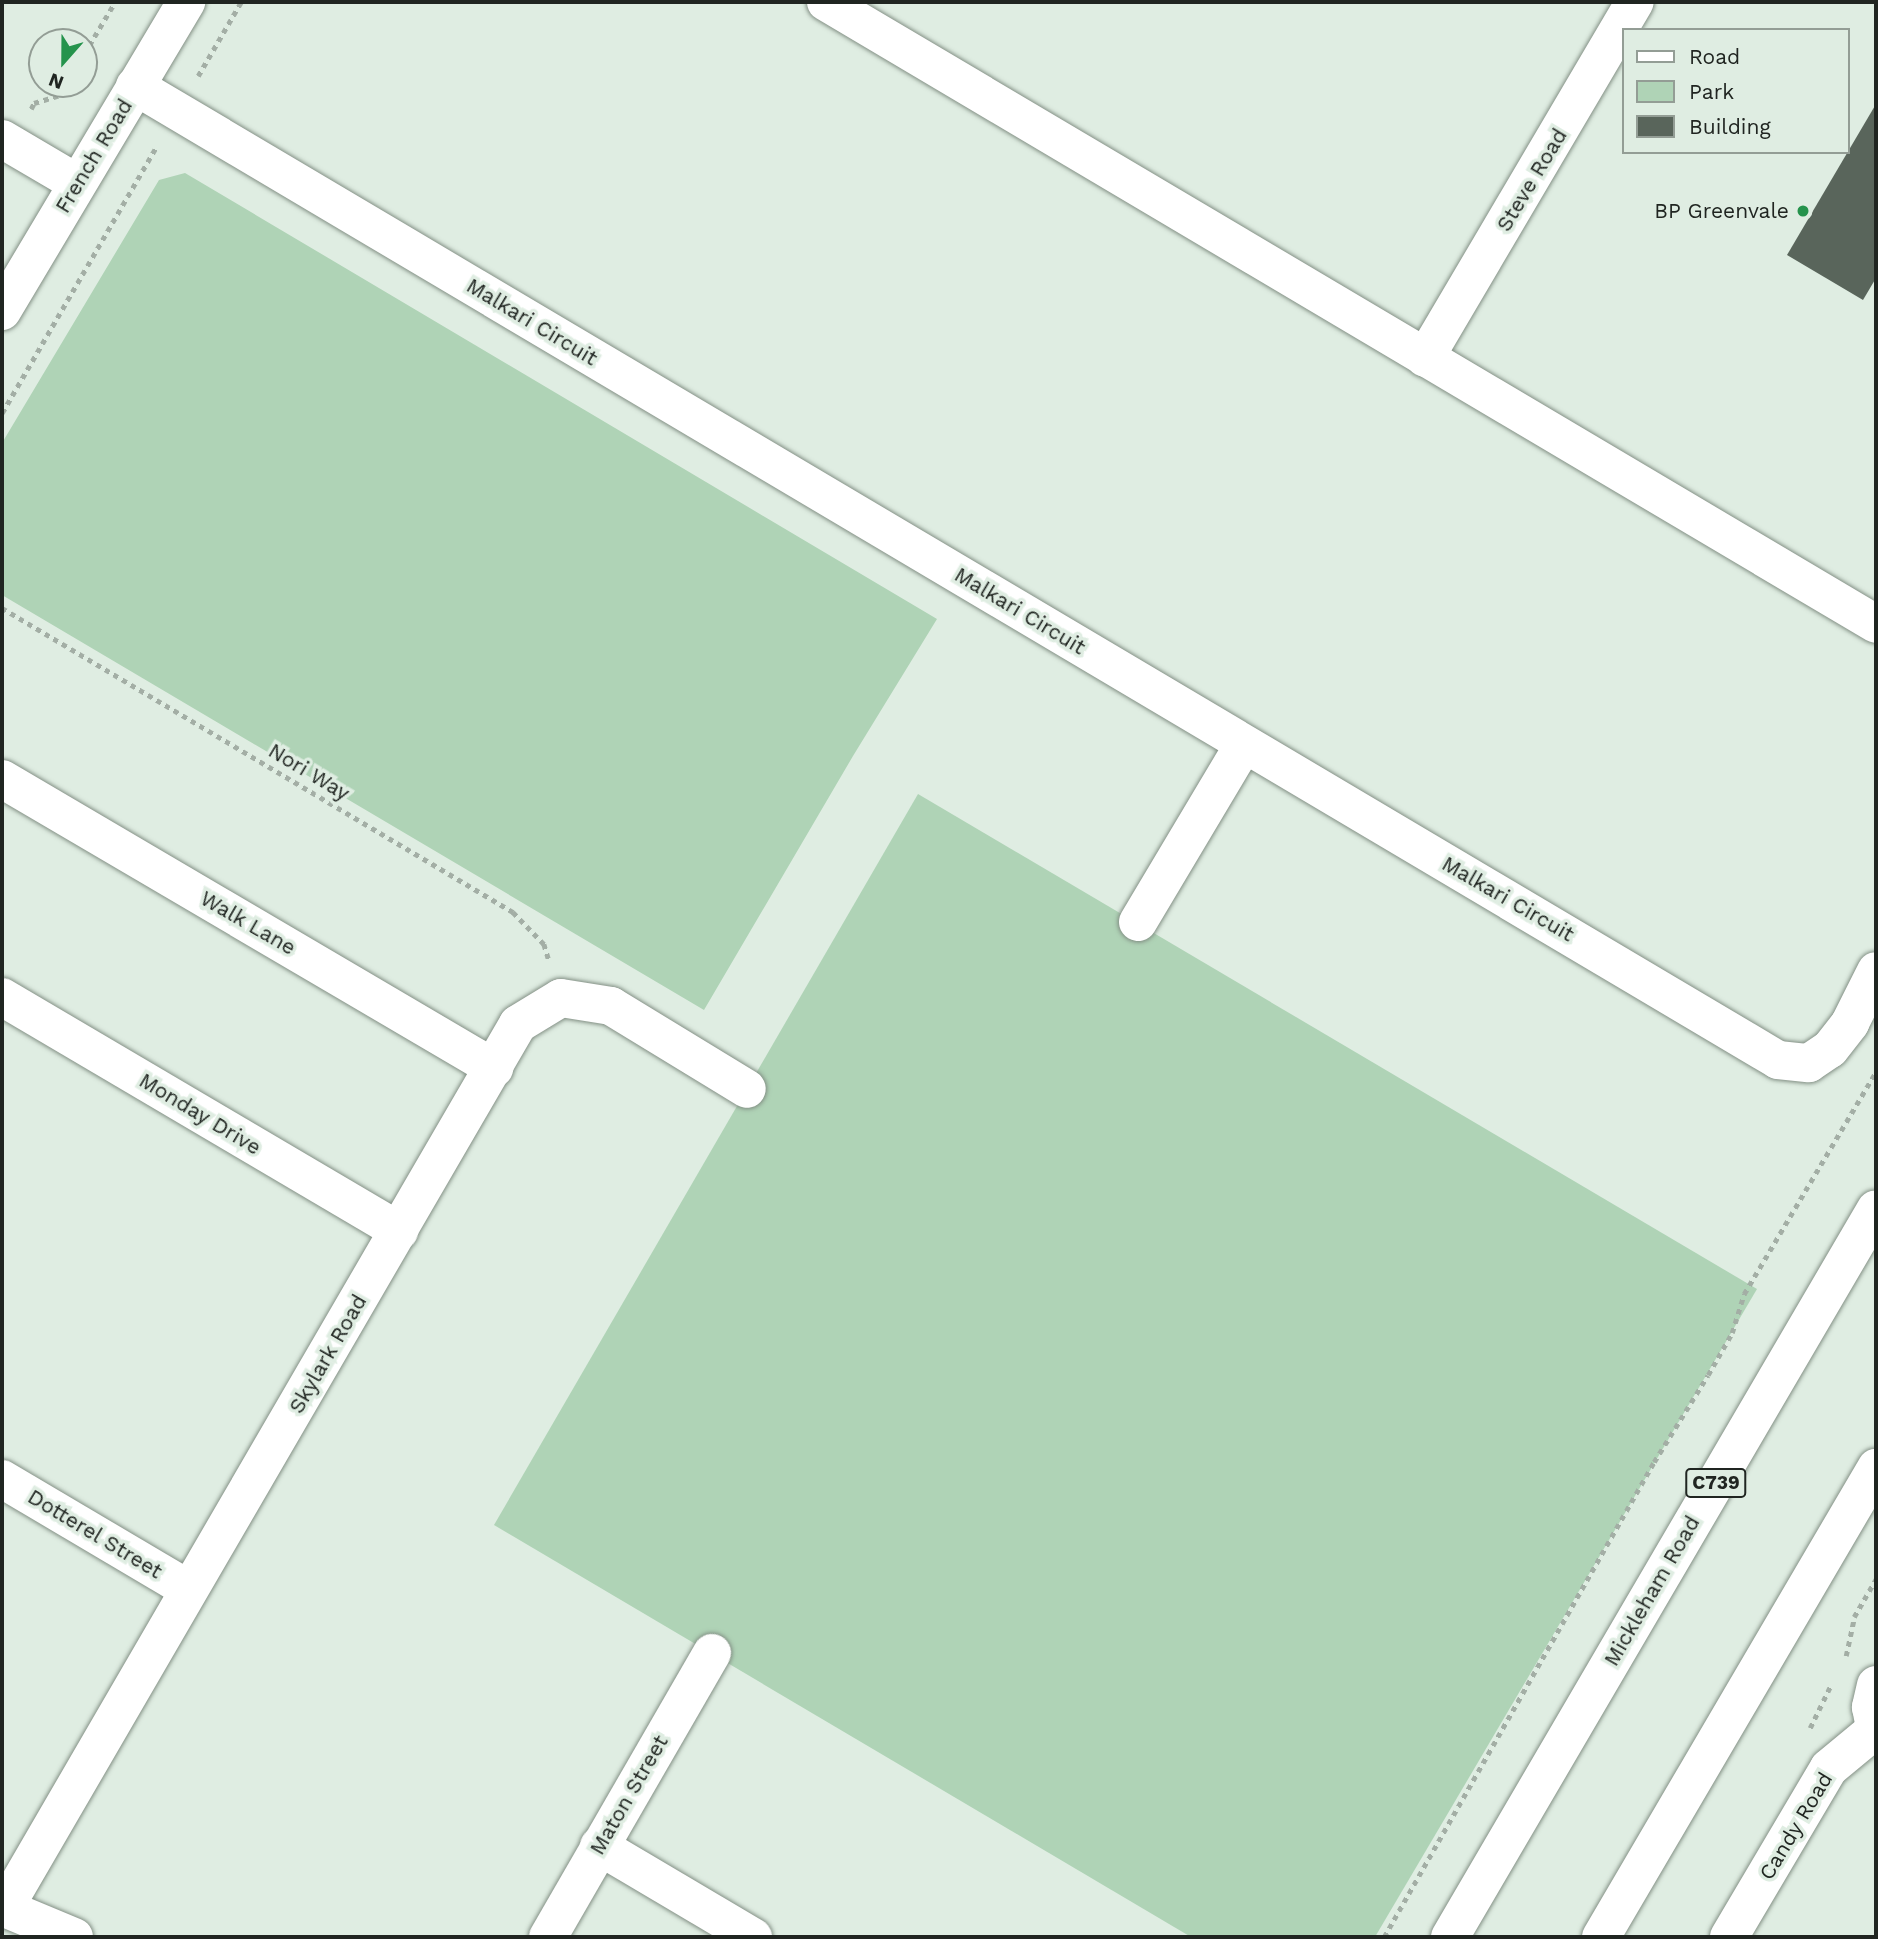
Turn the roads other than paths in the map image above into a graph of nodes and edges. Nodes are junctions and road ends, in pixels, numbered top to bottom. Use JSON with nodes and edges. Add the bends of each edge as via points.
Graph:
{"nodes":[{"id":1,"x":186,"y":2,"type":"edge"},
{"id":2,"x":826,"y":2,"type":"edge"},
{"id":3,"x":1635,"y":2,"type":"edge"},
{"id":4,"x":135,"y":86,"type":"junction"},
{"id":5,"x":2,"y":139,"type":"edge"},
{"id":6,"x":77,"y":183,"type":"junction"},
{"id":7,"x":2,"y":311,"type":"edge"},
{"id":8,"x":1425,"y":358,"type":"junction"},
{"id":9,"x":1876,"y":624,"type":"edge"},
{"id":10,"x":1244,"y":744,"type":"junction"},
{"id":11,"x":2,"y":779,"type":"edge"},
{"id":12,"x":1138,"y":922,"type":"dead end"},
{"id":13,"x":1876,"y":971,"type":"edge"},
{"id":14,"x":2,"y":997,"type":"edge"},
{"id":15,"x":494,"y":1068,"type":"junction"},
{"id":16,"x":747,"y":1089,"type":"dead end"},
{"id":17,"x":1876,"y":1209,"type":"edge"},
{"id":18,"x":399,"y":1231,"type":"junction"},
{"id":19,"x":1876,"y":1468,"type":"edge"},
{"id":20,"x":2,"y":1479,"type":"edge"},
{"id":21,"x":188,"y":1589,"type":"junction"},
{"id":22,"x":712,"y":1653,"type":"dead end"},
{"id":23,"x":1876,"y":1685,"type":"edge"},
{"id":24,"x":1876,"y":1731,"type":"edge"},
{"id":25,"x":599,"y":1846,"type":"junction"},
{"id":26,"x":3,"y":1908,"type":"edge"},
{"id":27,"x":74,"y":1937,"type":"edge"},
{"id":28,"x":548,"y":1937,"type":"edge"},
{"id":29,"x":753,"y":1937,"type":"edge"},
{"id":30,"x":1450,"y":1937,"type":"edge"},
{"id":31,"x":1601,"y":1937,"type":"edge"},
{"id":32,"x":1729,"y":1937,"type":"edge"}],
"edges":[{"from":1,"to":4,"type":"street","name":"French Road"},
{"from":2,"to":8,"type":"street"},
{"from":3,"to":8,"type":"street","name":"Steve Road"},
{"from":4,"to":6,"type":"street","name":"French Road"},
{"from":4,"to":10,"type":"street","name":"Malkari Circuit"},
{"from":5,"to":6,"type":"street"},
{"from":6,"to":7,"type":"street","name":"French Road"},
{"from":8,"to":9,"type":"street"},
{"from":10,"to":12,"type":"street"},
{"from":10,"to":13,"type":"street","name":"Malkari Circuit","via":[[1778,1059],[1809,1063],[1830,1049],[1850,1024]]},
{"from":11,"to":15,"type":"street","name":"Walk Lane"},
{"from":14,"to":18,"type":"street","name":"Monday Drive"},
{"from":15,"to":16,"type":"street","name":"Skylark Road","via":[[518,1024],[561,998],[611,1006]]},
{"from":15,"to":18,"type":"street","name":"Skylark Road"},
{"from":17,"to":30,"type":"street","name":"Mickleham Road","number":"C739"},
{"from":18,"to":21,"type":"street","name":"Skylark Road"},
{"from":19,"to":31,"type":"street"},
{"from":20,"to":21,"type":"street","name":"Dotterel Street"},
{"from":21,"to":26,"type":"street","name":"Skylark Road"},
{"from":22,"to":25,"type":"street","name":"Maton Street"},
{"from":23,"to":24,"type":"street","name":"Candy Road","via":[[1871,1707]]},
{"from":24,"to":32,"type":"street","name":"Candy Road","via":[[1829,1768]]},
{"from":25,"to":28,"type":"street","name":"Maton Street"},
{"from":25,"to":29,"type":"street"},
{"from":26,"to":27,"type":"street"}]}
